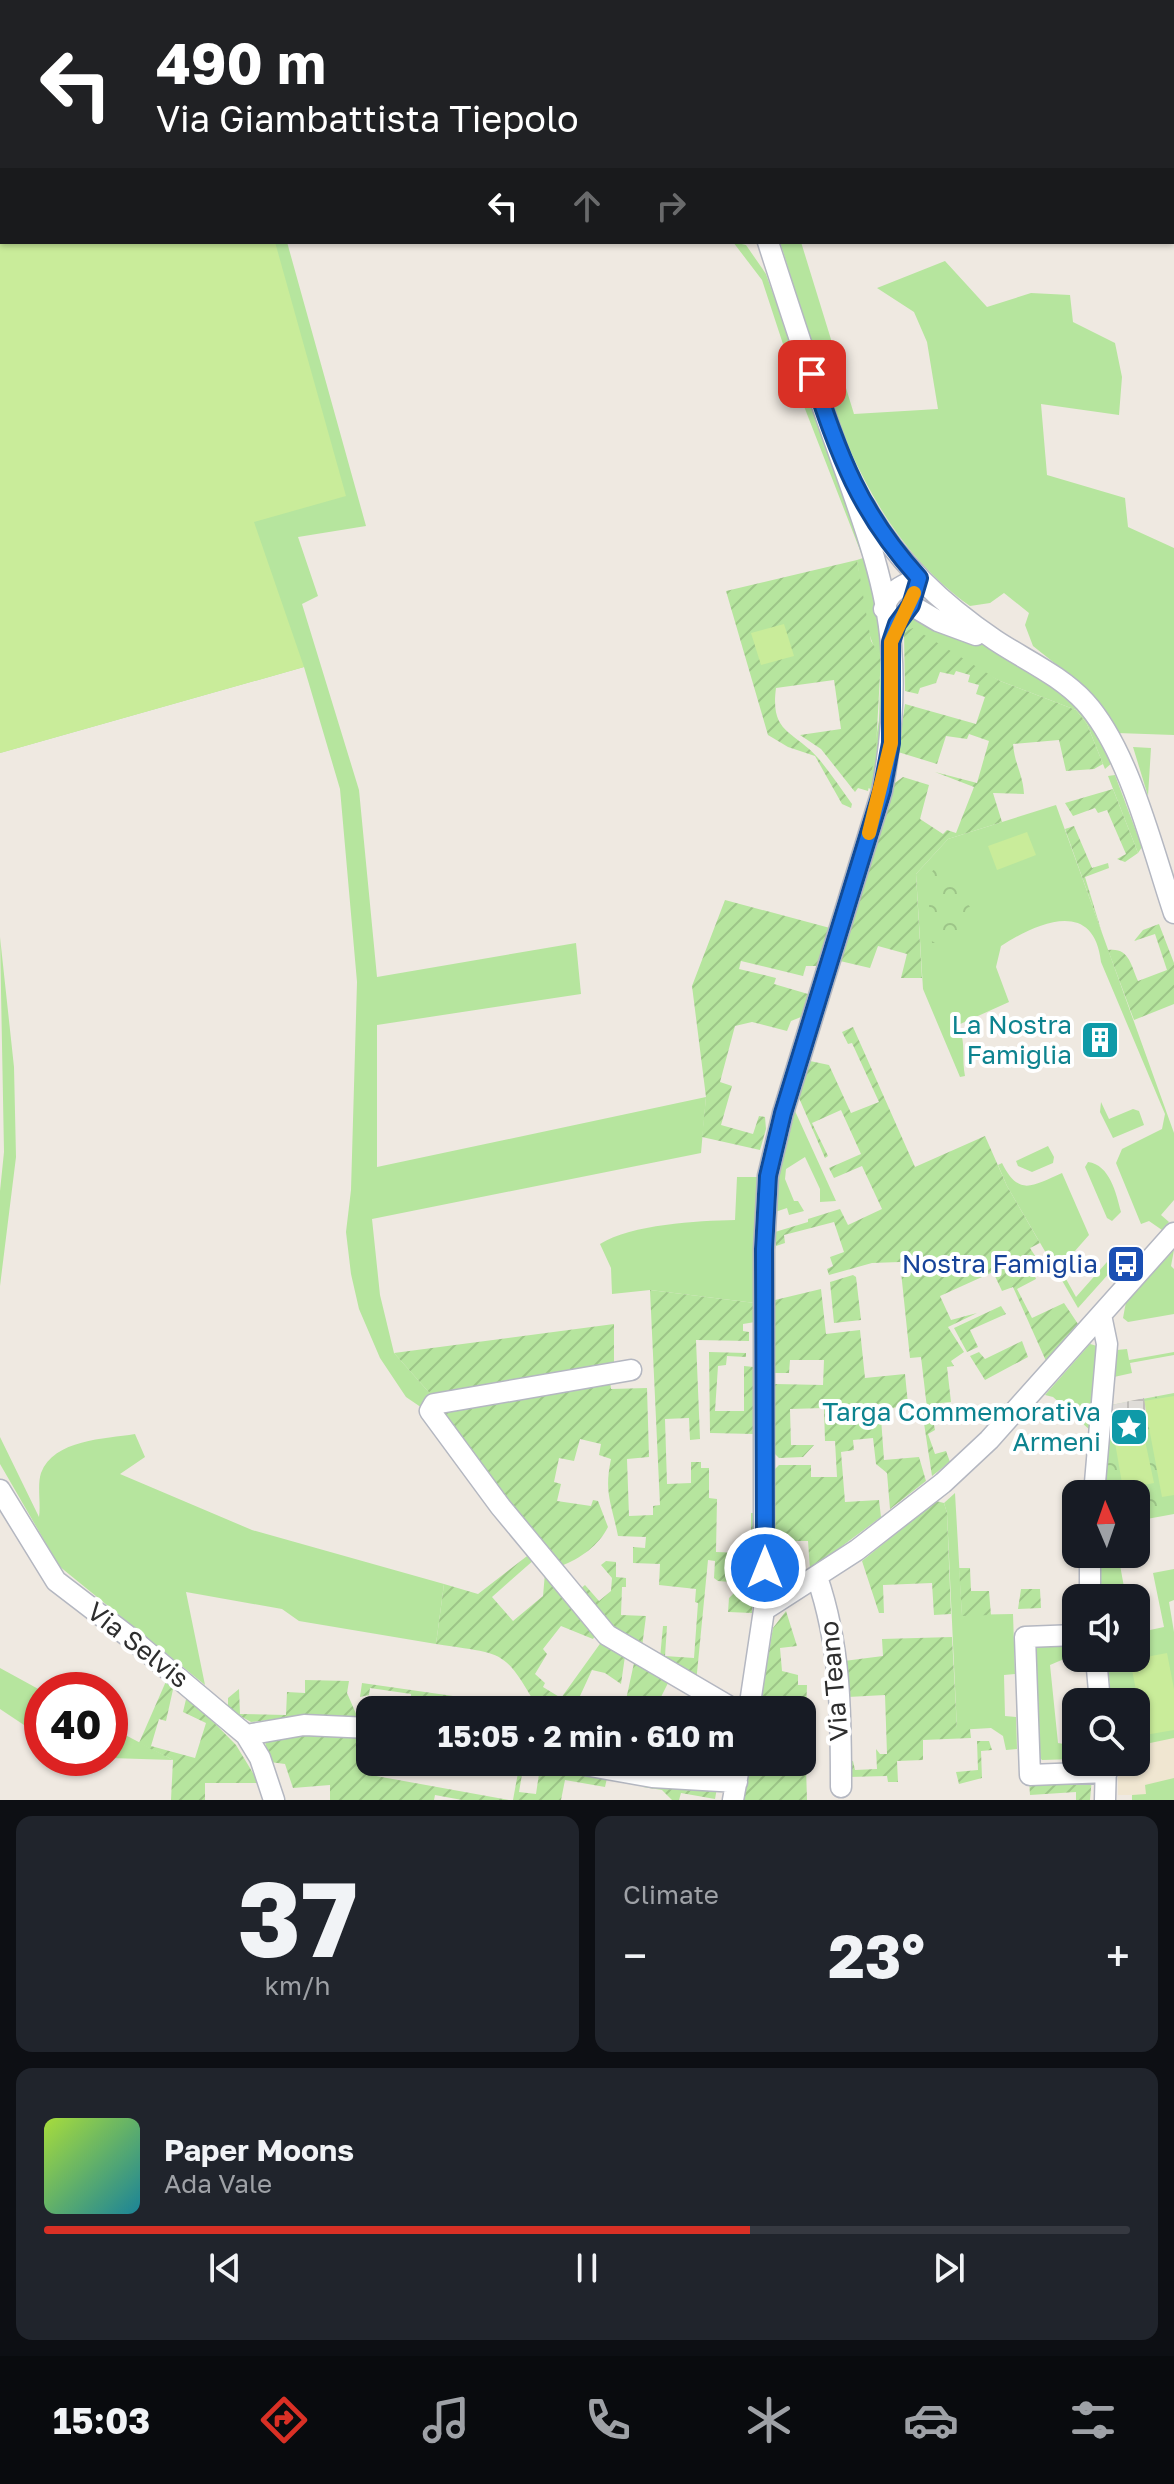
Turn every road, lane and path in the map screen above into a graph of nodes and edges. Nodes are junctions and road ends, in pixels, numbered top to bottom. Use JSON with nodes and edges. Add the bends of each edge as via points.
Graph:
{"nodes":[{"id":1,"x":753,"y":244,"type":"edge"},
{"id":2,"x":769,"y":244,"type":"edge"},
{"id":3,"x":781,"y":281,"type":"junction"},
{"id":4,"x":851,"y":482,"type":"junction"},
{"id":5,"x":919,"y":578,"type":"junction"},
{"id":6,"x":911,"y":605,"type":"junction"},
{"id":7,"x":884,"y":609,"type":"junction"},
{"id":8,"x":995,"y":640,"type":"junction"},
{"id":9,"x":891,"y":642,"type":"junction"},
{"id":10,"x":1174,"y":913,"type":"edge"},
{"id":11,"x":1174,"y":1233,"type":"edge"},
{"id":12,"x":1101,"y":1315,"type":"junction"},
{"id":13,"x":631,"y":1370,"type":"dead end"},
{"id":14,"x":1095,"y":1480,"type":"edge"},
{"id":15,"x":0,"y":1490,"type":"edge"},
{"id":16,"x":817,"y":1577,"type":"junction"},
{"id":17,"x":764,"y":1610,"type":"junction"},
{"id":18,"x":1062,"y":1636,"type":"edge"},
{"id":19,"x":711,"y":1696,"type":"edge"},
{"id":20,"x":751,"y":1696,"type":"edge"},
{"id":21,"x":356,"y":1727,"type":"edge"},
{"id":22,"x":246,"y":1735,"type":"junction"},
{"id":23,"x":1062,"y":1772,"type":"edge"},
{"id":24,"x":646,"y":1776,"type":"edge"},
{"id":25,"x":1106,"y":1776,"type":"edge"},
{"id":26,"x":737,"y":1781,"type":"edge"},
{"id":27,"x":841,"y":1787,"type":"dead end"},
{"id":28,"x":274,"y":1800,"type":"edge"},
{"id":29,"x":1105,"y":1800,"type":"edge"}],
"edges":[{"from":1,"to":3,"type":"street"},
{"from":2,"to":3,"type":"street"},
{"from":3,"to":4,"type":"street"},
{"from":4,"to":5,"type":"street","via":[[876,526]]},
{"from":4,"to":7,"type":"street"},
{"from":5,"to":6,"type":"street"},
{"from":5,"to":7,"type":"street","via":[[898,587]]},
{"from":5,"to":8,"type":"street"},
{"from":6,"to":8,"type":"street","via":[[938,621]]},
{"from":6,"to":9,"type":"street"},
{"from":7,"to":9,"type":"street"},
{"from":8,"to":10,"type":"street","via":[[1068,688],[1102,724],[1121,762]]},
{"from":9,"to":17,"type":"street","via":[[891,743],[882,791],[768,1176]]},
{"from":11,"to":12,"type":"street"},
{"from":12,"to":14,"type":"street","via":[[1107,1344]]},
{"from":12,"to":16,"type":"street","via":[[943,1483]]},
{"from":13,"to":19,"type":"street","via":[[434,1404],[430,1411],[607,1635]]},
{"from":15,"to":22,"type":"street","name":"Via Selvis","via":[[56,1581]]},
{"from":16,"to":17,"type":"street"},
{"from":16,"to":27,"type":"street","name":"Via Teano","via":[[838,1655]]},
{"from":17,"to":20,"type":"street"},
{"from":18,"to":23,"type":"street","via":[[1025,1637],[1030,1775]]},
{"from":21,"to":22,"type":"street","via":[[304,1725]]},
{"from":22,"to":28,"type":"street","name":"Via Selvis"},
{"from":24,"to":26,"type":"street"},
{"from":25,"to":29,"type":"street"}]}
